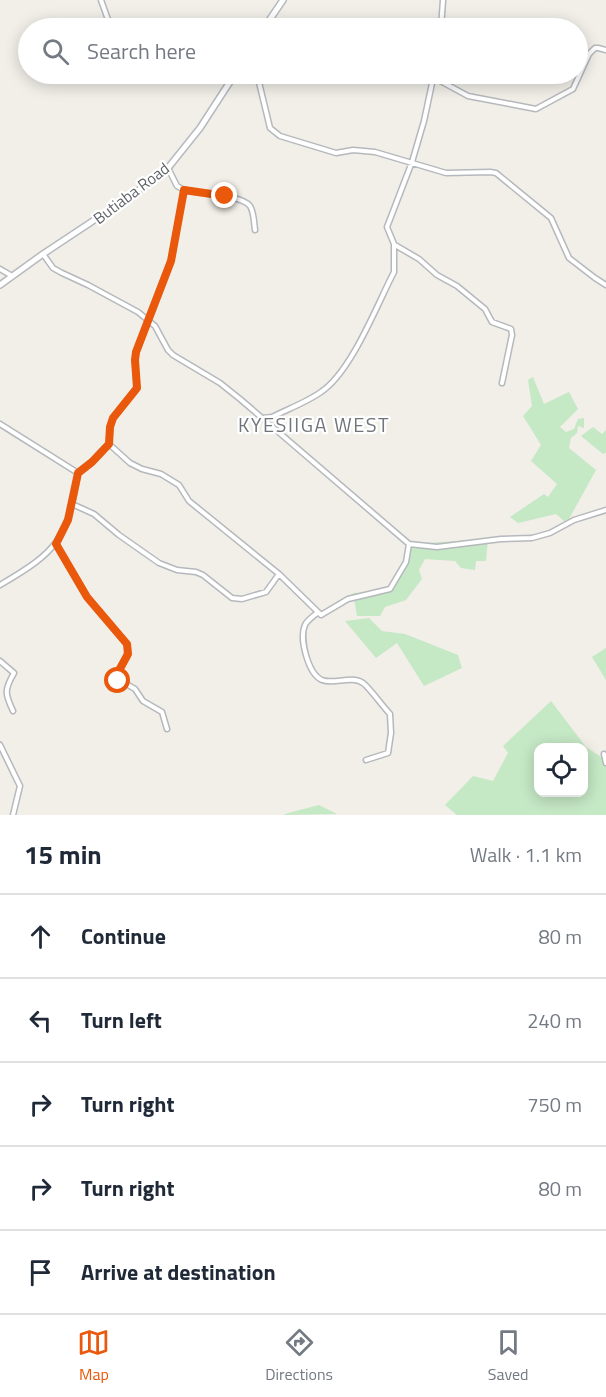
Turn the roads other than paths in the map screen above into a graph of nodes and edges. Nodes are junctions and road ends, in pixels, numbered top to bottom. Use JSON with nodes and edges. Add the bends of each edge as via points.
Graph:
{"nodes":[{"id":1,"x":101,"y":0,"type":"edge"},
{"id":2,"x":283,"y":0,"type":"edge"},
{"id":3,"x":443,"y":0,"type":"edge"},
{"id":4,"x":107,"y":18,"type":"edge"},
{"id":5,"x":271,"y":18,"type":"edge"},
{"id":6,"x":442,"y":18,"type":"edge"},
{"id":7,"x":606,"y":50,"type":"edge"},
{"id":8,"x":588,"y":57,"type":"edge"},
{"id":9,"x":229,"y":84,"type":"edge"},
{"id":10,"x":259,"y":84,"type":"edge"},
{"id":11,"x":432,"y":84,"type":"edge"},
{"id":12,"x":449,"y":84,"type":"edge"},
{"id":13,"x":574,"y":84,"type":"edge"},
{"id":14,"x":412,"y":162,"type":"junction"},
{"id":15,"x":168,"y":168,"type":"junction"},
{"id":16,"x":184,"y":190,"type":"junction"},
{"id":17,"x":255,"y":230,"type":"dead end"},
{"id":18,"x":394,"y":244,"type":"junction"},
{"id":19,"x":43,"y":254,"type":"junction"},
{"id":20,"x":0,"y":269,"type":"edge"},
{"id":21,"x":12,"y":276,"type":"junction"},
{"id":22,"x":0,"y":285,"type":"edge"},
{"id":23,"x":606,"y":285,"type":"edge"},
{"id":24,"x":148,"y":320,"type":"junction"},
{"id":25,"x":502,"y":383,"type":"dead end"},
{"id":26,"x":262,"y":418,"type":"junction"},
{"id":27,"x":0,"y":424,"type":"edge"},
{"id":28,"x":109,"y":444,"type":"junction"},
{"id":29,"x":78,"y":473,"type":"junction"},
{"id":30,"x":72,"y":504,"type":"junction"},
{"id":31,"x":606,"y":510,"type":"edge"},
{"id":32,"x":56,"y":544,"type":"junction"},
{"id":33,"x":409,"y":544,"type":"junction"},
{"id":34,"x":279,"y":574,"type":"junction"},
{"id":35,"x":0,"y":585,"type":"edge"},
{"id":36,"x":318,"y":612,"type":"junction"},
{"id":37,"x":0,"y":661,"type":"edge"},
{"id":38,"x":14,"y":711,"type":"dead end"},
{"id":39,"x":167,"y":729,"type":"dead end"},
{"id":40,"x":0,"y":745,"type":"edge"},
{"id":41,"x":604,"y":754,"type":"dead end"},
{"id":42,"x":366,"y":760,"type":"dead end"},
{"id":43,"x":606,"y":763,"type":"edge"},
{"id":44,"x":13,"y":815,"type":"edge"}],
"edges":[{"from":1,"to":4,"type":"street"},
{"from":2,"to":5,"type":"main road"},
{"from":3,"to":6,"type":"street"},
{"from":7,"to":8,"type":"street","via":[[598,48]]},
{"from":9,"to":15,"type":"main road","name":"Butiaba Road"},
{"from":10,"to":14,"type":"street","via":[[275,134],[336,153],[357,150]]},
{"from":11,"to":14,"type":"street"},
{"from":12,"to":13,"type":"street","via":[[468,96],[536,109],[571,91]]},
{"from":14,"to":18,"type":"street","via":[[387,227]]},
{"from":14,"to":23,"type":"street","via":[[442,172],[496,173],[551,218],[569,258]]},
{"from":15,"to":16,"type":"street","via":[[177,186]]},
{"from":15,"to":19,"type":"main road","name":"Butiaba Road"},
{"from":16,"to":17,"type":"street","via":[[246,202]]},
{"from":16,"to":24,"type":"street","via":[[171,261]]},
{"from":18,"to":25,"type":"street","via":[[457,286],[485,309],[492,322],[511,329]]},
{"from":18,"to":26,"type":"street","via":[[392,278],[346,366],[320,393],[272,417]]},
{"from":19,"to":21,"type":"main road","name":"Butiaba Road"},
{"from":19,"to":24,"type":"street","via":[[53,268]]},
{"from":20,"to":21,"type":"street"},
{"from":21,"to":22,"type":"main road","name":"Butiaba Road"},
{"from":24,"to":26,"type":"street","via":[[173,356],[220,383]]},
{"from":24,"to":28,"type":"street","via":[[135,360],[137,388],[113,418]]},
{"from":26,"to":33,"type":"street"},
{"from":27,"to":29,"type":"street"},
{"from":28,"to":29,"type":"street"},
{"from":28,"to":34,"type":"street","via":[[130,463],[179,485],[189,501]]},
{"from":29,"to":30,"type":"street"},
{"from":30,"to":32,"type":"street","via":[[65,530]]},
{"from":30,"to":34,"type":"street","via":[[94,514],[159,563],[203,575],[232,598],[266,592]]},
{"from":31,"to":33,"type":"street","via":[[532,538],[437,547]]},
{"from":32,"to":35,"type":"street"},
{"from":32,"to":39,"type":"street","via":[[87,597],[127,644],[128,654],[116,678],[162,711]]},
{"from":33,"to":36,"type":"street","via":[[406,562],[390,589],[348,598],[321,615]]},
{"from":34,"to":36,"type":"street"},
{"from":36,"to":42,"type":"street","via":[[304,629],[313,672],[322,680],[363,683],[390,714],[388,753]]},
{"from":37,"to":38,"type":"street","via":[[14,673],[6,692]]},
{"from":40,"to":44,"type":"street","via":[[20,786]]},
{"from":41,"to":43,"type":"street"}]}
